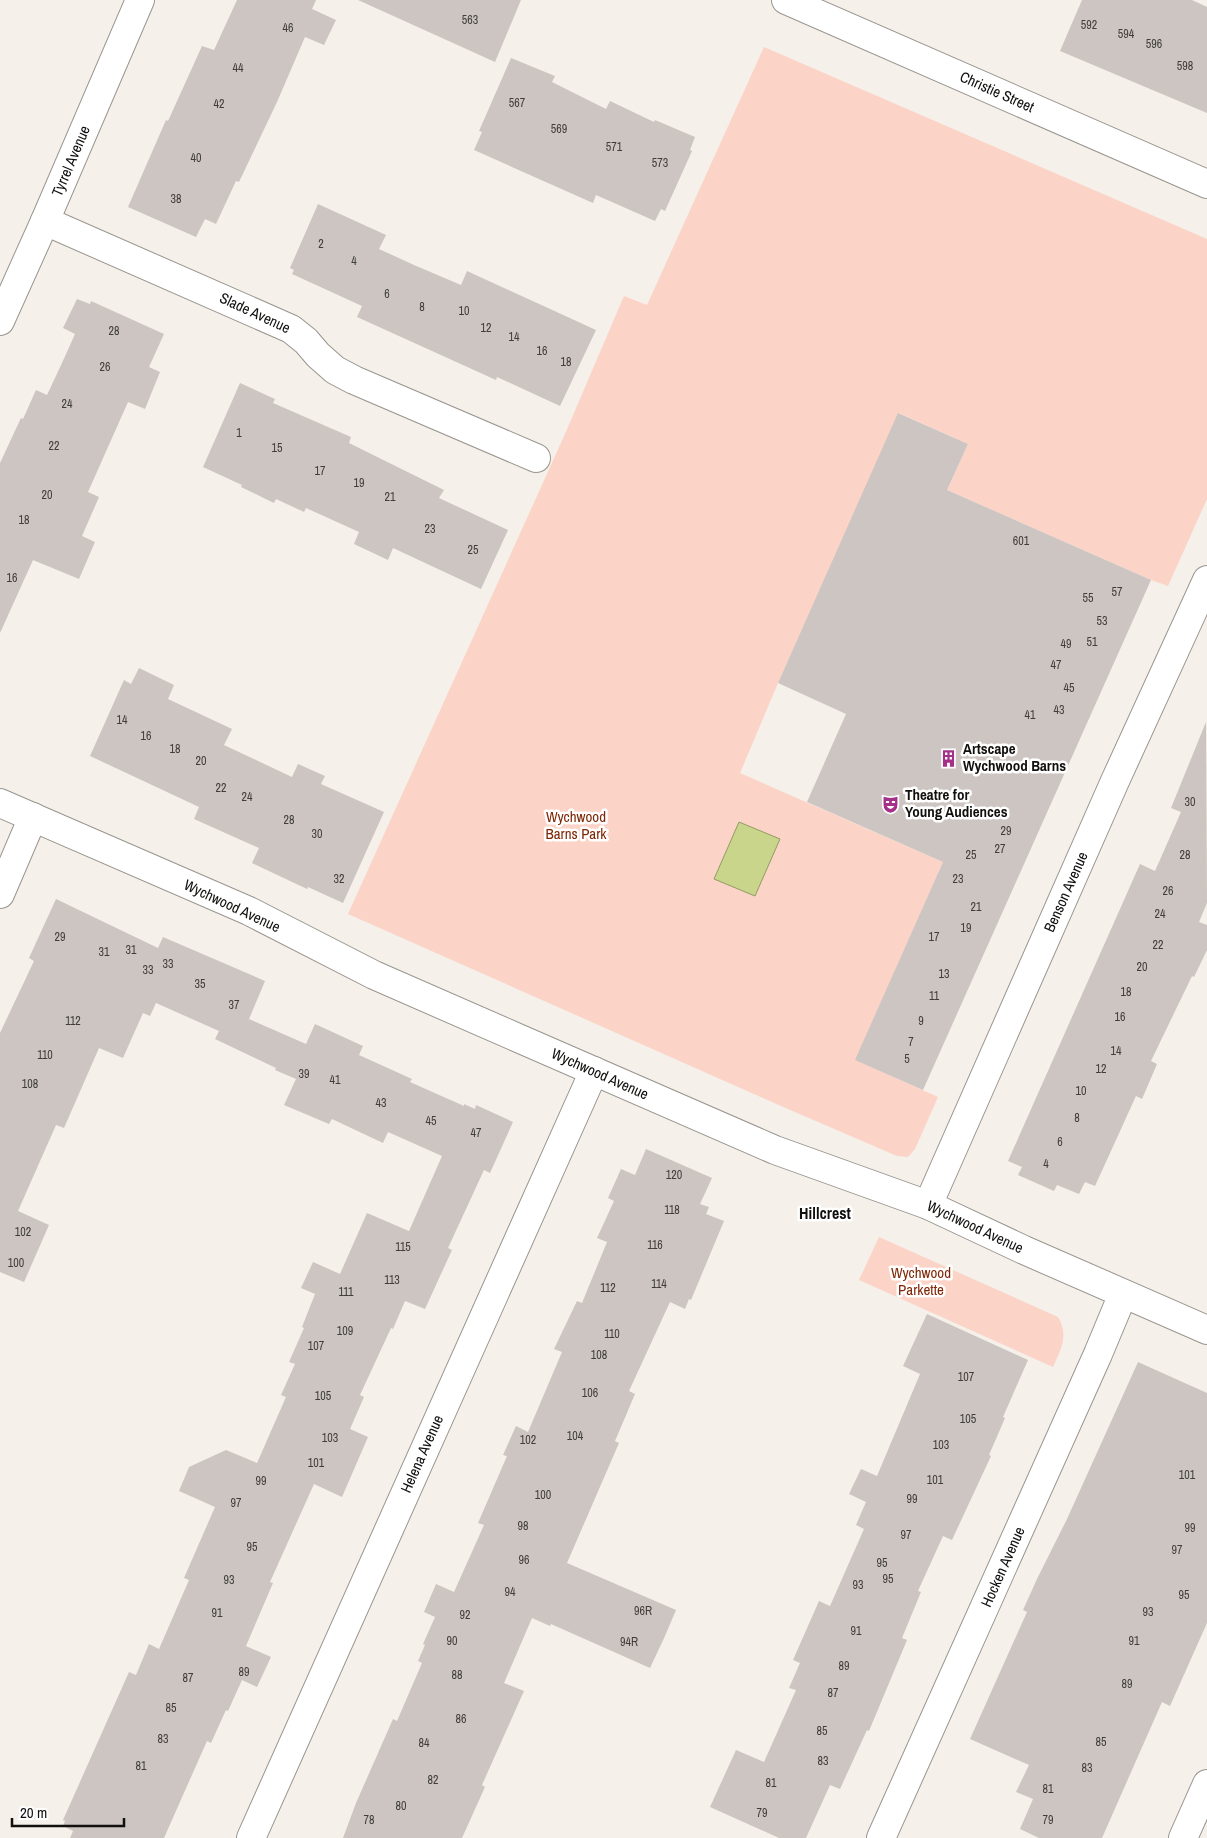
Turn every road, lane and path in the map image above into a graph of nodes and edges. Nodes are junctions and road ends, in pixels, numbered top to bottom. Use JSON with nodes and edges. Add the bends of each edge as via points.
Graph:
{"nodes":[{"id":1,"x":140,"y":0,"type":"edge"},
{"id":2,"x":786,"y":0,"type":"edge"},
{"id":3,"x":1207,"y":184,"type":"edge"},
{"id":4,"x":45,"y":221,"type":"junction"},
{"id":5,"x":0,"y":321,"type":"edge"},
{"id":6,"x":536,"y":458,"type":"dead end"},
{"id":7,"x":1207,"y":580,"type":"edge"},
{"id":8,"x":0,"y":803,"type":"edge"},
{"id":9,"x":33,"y":817,"type":"junction"},
{"id":10,"x":0,"y":894,"type":"edge"},
{"id":11,"x":594,"y":1071,"type":"junction"},
{"id":12,"x":928,"y":1204,"type":"junction"},
{"id":13,"x":1122,"y":1294,"type":"junction"},
{"id":14,"x":1207,"y":1330,"type":"edge"},
{"id":15,"x":1207,"y":1784,"type":"edge"},
{"id":16,"x":251,"y":1838,"type":"edge"},
{"id":17,"x":881,"y":1838,"type":"edge"},
{"id":18,"x":1183,"y":1838,"type":"edge"}],
"edges":[{"from":1,"to":4,"type":"street","name":"Tyrrel Avenue"},
{"from":2,"to":3,"type":"street","name":"Christie Street"},
{"from":4,"to":5,"type":"street","name":"Tyrrel Avenue"},
{"from":4,"to":6,"type":"street","name":"Slade Avenue","via":[[291,329],[341,373]]},
{"from":7,"to":12,"type":"street","name":"Benson Avenue"},
{"from":8,"to":9,"type":"street","name":"Wychwood Avenue"},
{"from":9,"to":10,"type":"street"},
{"from":9,"to":11,"type":"street","name":"Wychwood Avenue","via":[[249,911],[374,975]]},
{"from":11,"to":12,"type":"street","name":"Wychwood Avenue","via":[[775,1150]]},
{"from":11,"to":16,"type":"street","name":"Helena Avenue"},
{"from":12,"to":13,"type":"street","name":"Wychwood Avenue"},
{"from":13,"to":14,"type":"street","name":"Wychwood Avenue"},
{"from":13,"to":17,"type":"street","name":"Hocken Avenue"},
{"from":15,"to":18,"type":"street"}]}
